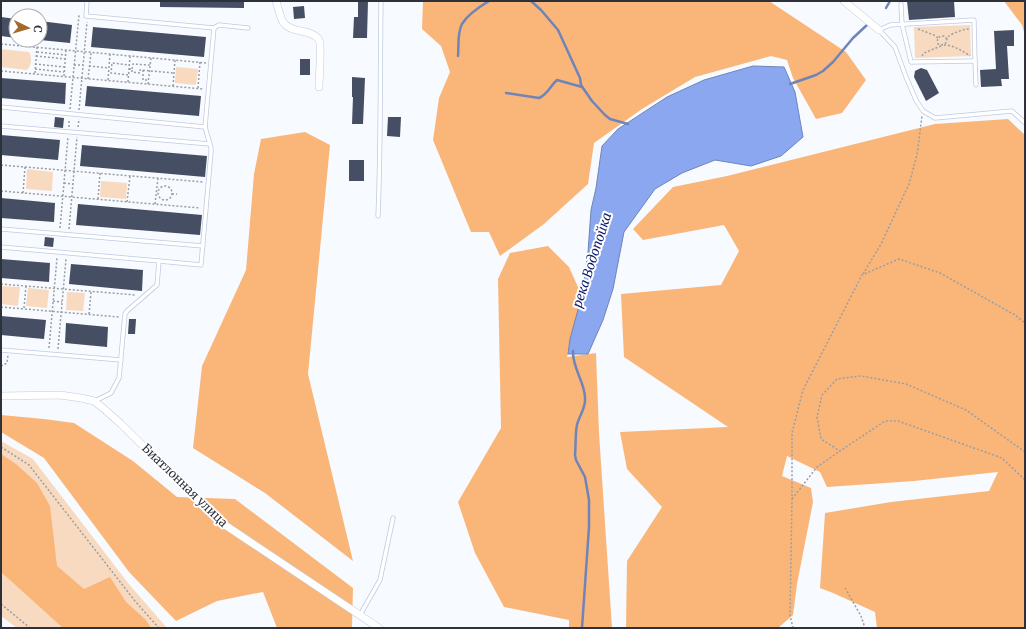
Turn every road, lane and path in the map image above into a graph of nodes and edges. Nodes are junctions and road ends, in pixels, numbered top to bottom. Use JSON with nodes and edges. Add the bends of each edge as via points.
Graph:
{"nodes":[{"id":1,"x":87,"y":1,"type":"edge"},
{"id":2,"x":276,"y":1,"type":"edge"},
{"id":3,"x":381,"y":1,"type":"edge"},
{"id":4,"x":844,"y":1,"type":"edge"},
{"id":5,"x":901,"y":4,"type":"dead end"},
{"id":6,"x":79,"y":15,"type":"dead end"},
{"id":7,"x":88,"y":16,"type":"junction"},
{"id":8,"x":902,"y":24,"type":"junction"},
{"id":9,"x":214,"y":28,"type":"junction"},
{"id":10,"x":248,"y":28,"type":"dead end"},
{"id":11,"x":970,"y":29,"type":"dead end"},
{"id":12,"x":879,"y":30,"type":"junction"},
{"id":13,"x":914,"y":30,"type":"dead end"},
{"id":14,"x":938,"y":38,"type":"junction"},
{"id":15,"x":947,"y":39,"type":"junction"},
{"id":16,"x":941,"y":45,"type":"junction"},
{"id":17,"x":944,"y":45,"type":"junction"},
{"id":18,"x":37,"y":48,"type":"edge"},
{"id":19,"x":47,"y":48,"type":"edge"},
{"id":20,"x":66,"y":50,"type":"junction"},
{"id":21,"x":76,"y":51,"type":"junction"},
{"id":22,"x":36,"y":52,"type":"junction"},
{"id":23,"x":85,"y":52,"type":"junction"},
{"id":24,"x":91,"y":52,"type":"junction"},
{"id":25,"x":110,"y":54,"type":"junction"},
{"id":26,"x":66,"y":55,"type":"junction"},
{"id":27,"x":36,"y":56,"type":"junction"},
{"id":28,"x":130,"y":56,"type":"junction"},
{"id":29,"x":971,"y":56,"type":"dead end"},
{"id":30,"x":151,"y":58,"type":"junction"},
{"id":31,"x":920,"y":58,"type":"dead end"},
{"id":32,"x":66,"y":59,"type":"junction"},
{"id":33,"x":175,"y":60,"type":"junction"},
{"id":34,"x":975,"y":61,"type":"junction"},
{"id":35,"x":200,"y":62,"type":"junction"},
{"id":36,"x":211,"y":63,"type":"junction"},
{"id":37,"x":35,"y":64,"type":"junction"},
{"id":38,"x":141,"y":64,"type":"junction"},
{"id":39,"x":74,"y":65,"type":"junction"},
{"id":40,"x":129,"y":65,"type":"junction"},
{"id":41,"x":150,"y":65,"type":"junction"},
{"id":42,"x":83,"y":66,"type":"junction"},
{"id":43,"x":90,"y":66,"type":"junction"},
{"id":44,"x":65,"y":67,"type":"junction"},
{"id":45,"x":110,"y":68,"type":"junction"},
{"id":46,"x":35,"y":69,"type":"junction"},
{"id":47,"x":129,"y":69,"type":"junction"},
{"id":48,"x":132,"y":69,"type":"junction"},
{"id":49,"x":142,"y":70,"type":"junction"},
{"id":50,"x":1,"y":71,"type":"edge"},
{"id":51,"x":150,"y":71,"type":"junction"},
{"id":52,"x":64,"y":72,"type":"junction"},
{"id":53,"x":174,"y":73,"type":"junction"},
{"id":54,"x":34,"y":74,"type":"junction"},
{"id":55,"x":128,"y":75,"type":"junction"},
{"id":56,"x":64,"y":76,"type":"junction"},
{"id":57,"x":73,"y":77,"type":"junction"},
{"id":58,"x":82,"y":78,"type":"junction"},
{"id":59,"x":88,"y":78,"type":"junction"},
{"id":60,"x":108,"y":80,"type":"junction"},
{"id":61,"x":149,"y":80,"type":"junction"},
{"id":62,"x":128,"y":82,"type":"junction"},
{"id":63,"x":148,"y":84,"type":"junction"},
{"id":64,"x":976,"y":85,"type":"dead end"},
{"id":65,"x":173,"y":86,"type":"junction"},
{"id":66,"x":319,"y":87,"type":"dead end"},
{"id":67,"x":198,"y":88,"type":"junction"},
{"id":68,"x":209,"y":89,"type":"junction"},
{"id":69,"x":1,"y":107,"type":"edge"},
{"id":70,"x":923,"y":111,"type":"junction"},
{"id":71,"x":70,"y":114,"type":"junction"},
{"id":72,"x":79,"y":115,"type":"junction"},
{"id":73,"x":1025,"y":123,"type":"edge"},
{"id":74,"x":1,"y":126,"type":"edge"},
{"id":75,"x":205,"y":127,"type":"junction"},
{"id":76,"x":68,"y":132,"type":"junction"},
{"id":77,"x":77,"y":132,"type":"junction"},
{"id":78,"x":210,"y":144,"type":"junction"},
{"id":79,"x":1,"y":165,"type":"edge"},
{"id":80,"x":25,"y":167,"type":"junction"},
{"id":81,"x":65,"y":170,"type":"junction"},
{"id":82,"x":74,"y":171,"type":"junction"},
{"id":83,"x":100,"y":173,"type":"junction"},
{"id":84,"x":130,"y":176,"type":"junction"},
{"id":85,"x":158,"y":178,"type":"junction"},
{"id":86,"x":64,"y":183,"type":"junction"},
{"id":87,"x":209,"y":183,"type":"junction"},
{"id":88,"x":73,"y":184,"type":"junction"},
{"id":89,"x":1,"y":191,"type":"edge"},
{"id":90,"x":157,"y":192,"type":"junction"},
{"id":91,"x":23,"y":193,"type":"junction"},
{"id":92,"x":172,"y":194,"type":"junction"},
{"id":93,"x":177,"y":194,"type":"dead end"},
{"id":94,"x":62,"y":196,"type":"junction"},
{"id":95,"x":72,"y":197,"type":"junction"},
{"id":96,"x":98,"y":199,"type":"junction"},
{"id":97,"x":128,"y":202,"type":"junction"},
{"id":98,"x":155,"y":204,"type":"junction"},
{"id":99,"x":206,"y":209,"type":"junction"},
{"id":100,"x":378,"y":216,"type":"dead end"},
{"id":101,"x":1,"y":229,"type":"edge"},
{"id":102,"x":59,"y":234,"type":"junction"},
{"id":103,"x":68,"y":235,"type":"junction"},
{"id":104,"x":203,"y":246,"type":"junction"},
{"id":105,"x":1,"y":247,"type":"edge"},
{"id":106,"x":58,"y":252,"type":"junction"},
{"id":107,"x":67,"y":253,"type":"junction"},
{"id":108,"x":159,"y":261,"type":"junction"},
{"id":109,"x":862,"y":275,"type":"junction"},
{"id":110,"x":1,"y":284,"type":"edge"},
{"id":111,"x":26,"y":286,"type":"junction"},
{"id":112,"x":54,"y":288,"type":"junction"},
{"id":113,"x":63,"y":289,"type":"junction"},
{"id":114,"x":90,"y":292,"type":"junction"},
{"id":115,"x":144,"y":296,"type":"junction"},
{"id":116,"x":53,"y":301,"type":"junction"},
{"id":117,"x":62,"y":302,"type":"junction"},
{"id":118,"x":1,"y":307,"type":"edge"},
{"id":119,"x":24,"y":309,"type":"junction"},
{"id":120,"x":52,"y":311,"type":"junction"},
{"id":121,"x":61,"y":312,"type":"junction"},
{"id":122,"x":88,"y":314,"type":"junction"},
{"id":123,"x":124,"y":318,"type":"junction"},
{"id":124,"x":1025,"y":323,"type":"edge"},
{"id":125,"x":1,"y":350,"type":"edge"},
{"id":126,"x":8,"y":350,"type":"junction"},
{"id":127,"x":48,"y":354,"type":"junction"},
{"id":128,"x":58,"y":354,"type":"junction"},
{"id":129,"x":121,"y":360,"type":"junction"},
{"id":130,"x":1,"y":366,"type":"edge"},
{"id":131,"x":1,"y":396,"type":"edge"},
{"id":132,"x":94,"y":401,"type":"junction"},
{"id":133,"x":1,"y":447,"type":"edge"},
{"id":134,"x":840,"y":451,"type":"junction"},
{"id":135,"x":1025,"y":452,"type":"edge"},
{"id":136,"x":1025,"y":480,"type":"edge"},
{"id":137,"x":792,"y":499,"type":"junction"},
{"id":138,"x":392,"y":518,"type":"dead end"},
{"id":139,"x":845,"y":588,"type":"dead end"},
{"id":140,"x":1,"y":604,"type":"edge"},
{"id":141,"x":360,"y":615,"type":"junction"},
{"id":142,"x":30,"y":628,"type":"edge"},
{"id":143,"x":159,"y":628,"type":"edge"},
{"id":144,"x":379,"y":628,"type":"edge"},
{"id":145,"x":793,"y":628,"type":"edge"},
{"id":146,"x":865,"y":628,"type":"edge"}],
"edges":[{"from":1,"to":7,"type":"lane"},
{"from":2,"to":66,"type":"street","via":[[282,22],[289,28],[313,34],[319,40]]},
{"from":3,"to":100,"type":"lane"},
{"from":4,"to":12,"type":"street"},
{"from":5,"to":8,"type":"lane"},
{"from":6,"to":21,"type":"path"},
{"from":7,"to":9,"type":"lane"},
{"from":7,"to":23,"type":"path"},
{"from":8,"to":12,"type":"lane","via":[[890,25]]},
{"from":8,"to":34,"type":"lane","via":[[911,62]]},
{"from":8,"to":34,"type":"lane","via":[[974,20]]},
{"from":9,"to":10,"type":"lane","via":[[218,25]]},
{"from":9,"to":36,"type":"lane"},
{"from":11,"to":15,"type":"path","via":[[958,31],[949,35]]},
{"from":12,"to":70,"type":"lane","via":[[895,47],[916,100]]},
{"from":13,"to":14,"type":"path","via":[[934,34]]},
{"from":14,"to":15,"type":"path","via":[[944,36]]},
{"from":14,"to":16,"type":"path","via":[[938,44]]},
{"from":15,"to":17,"type":"path"},
{"from":16,"to":17,"type":"path"},
{"from":16,"to":31,"type":"path","via":[[924,53]]},
{"from":17,"to":29,"type":"path","via":[[962,50]]},
{"from":18,"to":22,"type":"path"},
{"from":19,"to":20,"type":"path"},
{"from":20,"to":21,"type":"path"},
{"from":20,"to":26,"type":"path"},
{"from":21,"to":23,"type":"path"},
{"from":21,"to":39,"type":"path"},
{"from":22,"to":26,"type":"path"},
{"from":22,"to":27,"type":"path"},
{"from":23,"to":24,"type":"path"},
{"from":23,"to":42,"type":"path"},
{"from":24,"to":25,"type":"path"},
{"from":24,"to":43,"type":"path"},
{"from":25,"to":28,"type":"path"},
{"from":25,"to":45,"type":"path"},
{"from":26,"to":32,"type":"path"},
{"from":27,"to":32,"type":"path"},
{"from":27,"to":37,"type":"path"},
{"from":28,"to":30,"type":"path"},
{"from":28,"to":40,"type":"path"},
{"from":30,"to":33,"type":"path"},
{"from":30,"to":41,"type":"path"},
{"from":32,"to":44,"type":"path"},
{"from":33,"to":35,"type":"path"},
{"from":33,"to":53,"type":"path"},
{"from":34,"to":64,"type":"lane"},
{"from":35,"to":36,"type":"path"},
{"from":35,"to":67,"type":"path"},
{"from":36,"to":68,"type":"lane"},
{"from":37,"to":44,"type":"path"},
{"from":37,"to":46,"type":"path"},
{"from":38,"to":41,"type":"path"},
{"from":38,"to":48,"type":"path","via":[[132,64]]},
{"from":38,"to":49,"type":"path"},
{"from":39,"to":42,"type":"path"},
{"from":39,"to":57,"type":"path"},
{"from":40,"to":45,"type":"path","via":[[112,63]]},
{"from":40,"to":47,"type":"path"},
{"from":41,"to":51,"type":"path"},
{"from":42,"to":58,"type":"path"},
{"from":43,"to":45,"type":"path"},
{"from":43,"to":59,"type":"path"},
{"from":44,"to":52,"type":"path"},
{"from":45,"to":55,"type":"path","via":[[111,73]]},
{"from":45,"to":60,"type":"path"},
{"from":46,"to":52,"type":"path"},
{"from":46,"to":54,"type":"path"},
{"from":47,"to":48,"type":"path"},
{"from":47,"to":55,"type":"path"},
{"from":48,"to":49,"type":"path","via":[[132,72],[140,73]]},
{"from":49,"to":51,"type":"path"},
{"from":49,"to":61,"type":"path","via":[[142,80]]},
{"from":50,"to":54,"type":"path"},
{"from":51,"to":53,"type":"path"},
{"from":51,"to":61,"type":"path"},
{"from":52,"to":56,"type":"path"},
{"from":53,"to":65,"type":"path"},
{"from":54,"to":56,"type":"path"},
{"from":55,"to":62,"type":"path"},
{"from":56,"to":57,"type":"path"},
{"from":57,"to":58,"type":"path"},
{"from":57,"to":71,"type":"path"},
{"from":58,"to":59,"type":"path"},
{"from":58,"to":72,"type":"path"},
{"from":59,"to":60,"type":"path"},
{"from":60,"to":62,"type":"path"},
{"from":61,"to":63,"type":"path"},
{"from":62,"to":63,"type":"path"},
{"from":63,"to":65,"type":"path"},
{"from":65,"to":67,"type":"path"},
{"from":67,"to":68,"type":"path"},
{"from":68,"to":75,"type":"lane"},
{"from":69,"to":71,"type":"lane"},
{"from":70,"to":73,"type":"lane","via":[[935,118],[1012,111]]},
{"from":70,"to":109,"type":"path","via":[[917,155],[909,184],[881,244]]},
{"from":71,"to":72,"type":"lane"},
{"from":71,"to":76,"type":"path"},
{"from":72,"to":75,"type":"lane"},
{"from":72,"to":77,"type":"path"},
{"from":74,"to":76,"type":"lane"},
{"from":75,"to":78,"type":"lane"},
{"from":76,"to":77,"type":"lane"},
{"from":76,"to":81,"type":"path"},
{"from":77,"to":78,"type":"lane"},
{"from":77,"to":82,"type":"path"},
{"from":78,"to":87,"type":"lane"},
{"from":79,"to":80,"type":"path"},
{"from":80,"to":81,"type":"path"},
{"from":80,"to":91,"type":"path"},
{"from":81,"to":82,"type":"path"},
{"from":81,"to":86,"type":"path"},
{"from":82,"to":83,"type":"path"},
{"from":82,"to":88,"type":"path"},
{"from":83,"to":84,"type":"path"},
{"from":83,"to":96,"type":"path"},
{"from":84,"to":85,"type":"path"},
{"from":84,"to":97,"type":"path"},
{"from":85,"to":87,"type":"path"},
{"from":85,"to":90,"type":"path"},
{"from":86,"to":88,"type":"path"},
{"from":86,"to":94,"type":"path"},
{"from":87,"to":99,"type":"lane"},
{"from":88,"to":95,"type":"path"},
{"from":89,"to":91,"type":"path"},
{"from":90,"to":92,"type":"path","via":[[159,198],[164,200]]},
{"from":90,"to":92,"type":"path","via":[[160,187],[166,185],[171,188]]},
{"from":90,"to":98,"type":"path"},
{"from":91,"to":94,"type":"path"},
{"from":92,"to":93,"type":"path"},
{"from":94,"to":95,"type":"path"},
{"from":94,"to":102,"type":"path"},
{"from":95,"to":96,"type":"path"},
{"from":95,"to":103,"type":"path"},
{"from":96,"to":97,"type":"path"},
{"from":97,"to":98,"type":"path"},
{"from":98,"to":99,"type":"path"},
{"from":99,"to":104,"type":"lane"},
{"from":101,"to":102,"type":"lane"},
{"from":102,"to":103,"type":"lane"},
{"from":103,"to":104,"type":"lane"},
{"from":104,"to":108,"type":"lane","via":[[201,265]]},
{"from":105,"to":106,"type":"lane"},
{"from":106,"to":107,"type":"lane"},
{"from":106,"to":112,"type":"path"},
{"from":107,"to":108,"type":"lane"},
{"from":107,"to":113,"type":"path"},
{"from":108,"to":115,"type":"lane","via":[[157,285]]},
{"from":109,"to":124,"type":"path","via":[[899,259],[940,273]]},
{"from":109,"to":137,"type":"path","via":[[803,390],[792,432]]},
{"from":110,"to":111,"type":"path"},
{"from":111,"to":112,"type":"path"},
{"from":111,"to":119,"type":"path"},
{"from":112,"to":113,"type":"path"},
{"from":112,"to":116,"type":"path"},
{"from":113,"to":114,"type":"path"},
{"from":113,"to":117,"type":"path"},
{"from":114,"to":115,"type":"path"},
{"from":114,"to":122,"type":"path"},
{"from":115,"to":123,"type":"lane","via":[[127,311]]},
{"from":116,"to":117,"type":"path"},
{"from":116,"to":120,"type":"path"},
{"from":117,"to":121,"type":"path"},
{"from":118,"to":119,"type":"path"},
{"from":119,"to":120,"type":"path"},
{"from":120,"to":121,"type":"path"},
{"from":120,"to":127,"type":"path"},
{"from":121,"to":122,"type":"path"},
{"from":121,"to":128,"type":"path"},
{"from":122,"to":123,"type":"path"},
{"from":123,"to":129,"type":"lane"},
{"from":125,"to":126,"type":"lane"},
{"from":126,"to":127,"type":"lane"},
{"from":126,"to":130,"type":"path","via":[[7,363]]},
{"from":127,"to":128,"type":"lane"},
{"from":128,"to":129,"type":"lane"},
{"from":129,"to":132,"type":"lane","via":[[119,378],[111,393]]},
{"from":131,"to":132,"type":"street","name":"Биатлонная улица","via":[[60,395]]},
{"from":132,"to":141,"type":"street","name":"Биатлонная улица","via":[[121,424],[218,521]]},
{"from":133,"to":143,"type":"path","via":[[29,465]]},
{"from":134,"to":135,"type":"path","via":[[821,439],[817,417],[822,395],[837,379],[861,376],[906,384],[966,410]]},
{"from":134,"to":136,"type":"path","via":[[885,421],[898,421],[1002,458]]},
{"from":134,"to":137,"type":"path","via":[[817,467]]},
{"from":137,"to":145,"type":"path","via":[[790,615]]},
{"from":138,"to":141,"type":"lane","via":[[380,580]]},
{"from":139,"to":146,"type":"path"},
{"from":140,"to":142,"type":"path"},
{"from":141,"to":144,"type":"street","name":"Биатлонная улица"}]}
